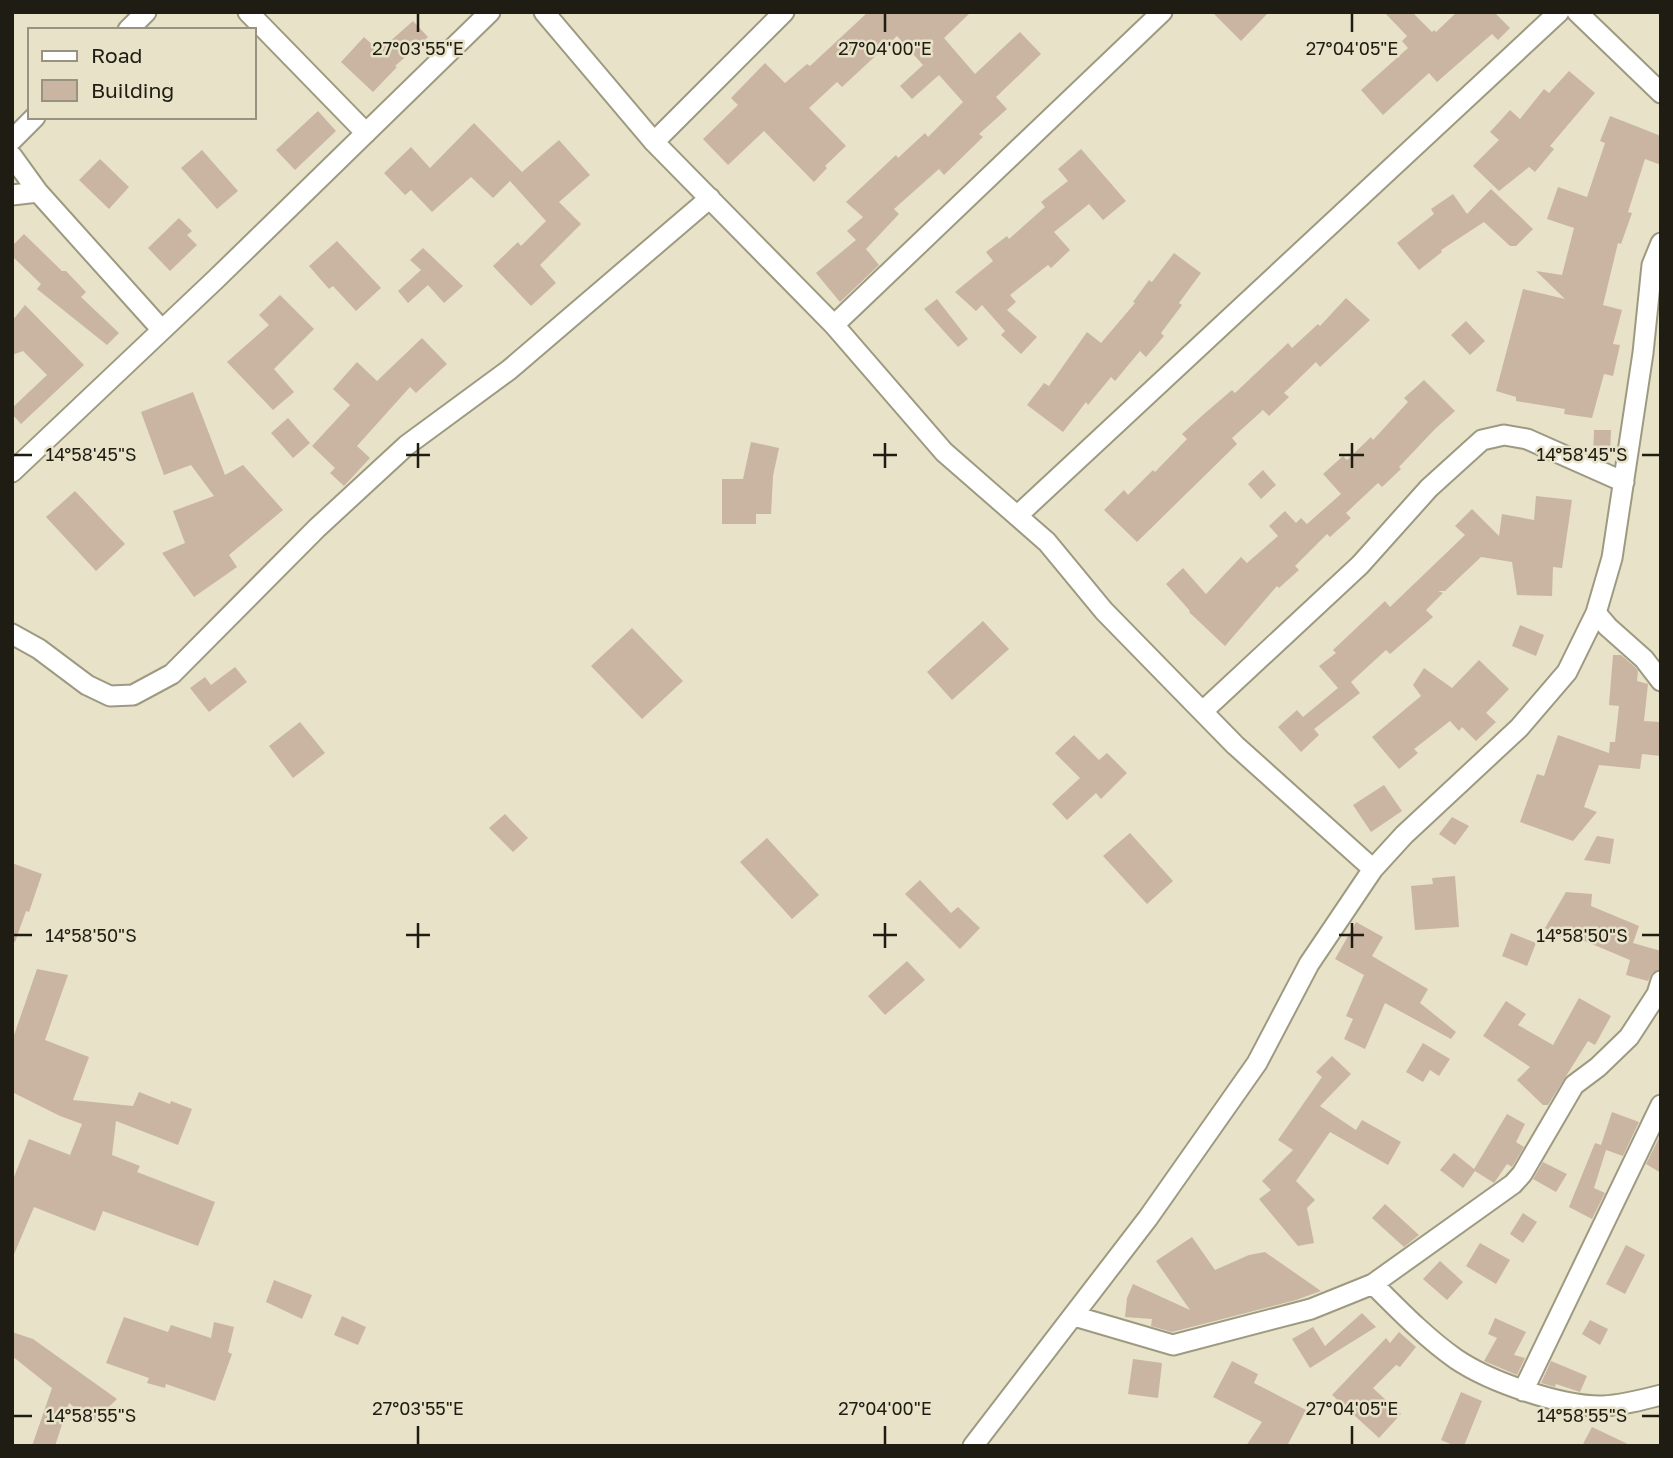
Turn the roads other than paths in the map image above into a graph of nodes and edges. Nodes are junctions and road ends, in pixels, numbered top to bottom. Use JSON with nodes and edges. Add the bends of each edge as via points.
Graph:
{"nodes":[{"id":1,"x":146,"y":12,"type":"edge"},
{"id":2,"x":248,"y":12,"type":"edge"},
{"id":3,"x":490,"y":12,"type":"edge"},
{"id":4,"x":544,"y":12,"type":"edge"},
{"id":5,"x":784,"y":12,"type":"edge"},
{"id":6,"x":1162,"y":12,"type":"edge"},
{"id":7,"x":1559,"y":12,"type":"edge"},
{"id":8,"x":1577,"y":12,"type":"edge"},
{"id":9,"x":130,"y":28,"type":"edge"},
{"id":10,"x":1661,"y":93,"type":"edge"},
{"id":11,"x":33,"y":119,"type":"edge"},
{"id":12,"x":366,"y":133,"type":"junction"},
{"id":13,"x":12,"y":141,"type":"edge"},
{"id":14,"x":654,"y":142,"type":"junction"},
{"id":15,"x":12,"y":156,"type":"edge"},
{"id":16,"x":38,"y":192,"type":"junction"},
{"id":17,"x":12,"y":195,"type":"edge"},
{"id":18,"x":709,"y":198,"type":"junction"},
{"id":19,"x":1661,"y":243,"type":"edge"},
{"id":20,"x":834,"y":325,"type":"junction"},
{"id":21,"x":162,"y":330,"type":"junction"},
{"id":22,"x":1652,"y":353,"type":"edge"},
{"id":23,"x":12,"y":472,"type":"edge"},
{"id":24,"x":1624,"y":482,"type":"junction"},
{"id":25,"x":1017,"y":516,"type":"junction"},
{"id":26,"x":1596,"y":613,"type":"junction"},
{"id":27,"x":12,"y":634,"type":"edge"},
{"id":28,"x":1661,"y":681,"type":"edge"},
{"id":29,"x":1203,"y":711,"type":"junction"},
{"id":30,"x":1373,"y":869,"type":"junction"},
{"id":31,"x":1661,"y":981,"type":"edge"},
{"id":32,"x":1661,"y":1105,"type":"edge"},
{"id":33,"x":1373,"y":1284,"type":"junction"},
{"id":34,"x":1074,"y":1315,"type":"junction"},
{"id":35,"x":1523,"y":1391,"type":"junction"},
{"id":36,"x":1661,"y":1395,"type":"edge"},
{"id":37,"x":973,"y":1446,"type":"edge"}],
"edges":[{"from":1,"to":9,"type":"street"},
{"from":2,"to":12,"type":"street"},
{"from":3,"to":12,"type":"street"},
{"from":4,"to":14,"type":"street"},
{"from":5,"to":14,"type":"street"},
{"from":6,"to":20,"type":"street"},
{"from":7,"to":25,"type":"street"},
{"from":8,"to":10,"type":"street"},
{"from":11,"to":13,"type":"street"},
{"from":12,"to":21,"type":"street"},
{"from":14,"to":18,"type":"street"},
{"from":15,"to":16,"type":"street"},
{"from":16,"to":17,"type":"street"},
{"from":16,"to":21,"type":"street"},
{"from":18,"to":20,"type":"street"},
{"from":18,"to":27,"type":"street","via":[[509,370],[407,445],[172,674],[133,695],[110,696]]},
{"from":19,"to":22,"type":"street","via":[[1652,265]]},
{"from":20,"to":25,"type":"street","via":[[944,452]]},
{"from":21,"to":23,"type":"street"},
{"from":22,"to":24,"type":"street"},
{"from":24,"to":26,"type":"street","via":[[1612,558]]},
{"from":24,"to":29,"type":"street","via":[[1527,439],[1504,435],[1482,440],[1429,488],[1360,565]]},
{"from":25,"to":29,"type":"street","via":[[1047,542],[1104,611]]},
{"from":26,"to":28,"type":"street"},
{"from":26,"to":30,"type":"street","via":[[1567,672],[1519,728]]},
{"from":29,"to":30,"type":"street"},
{"from":30,"to":34,"type":"street","via":[[1309,964],[1257,1063]]},
{"from":31,"to":33,"type":"street","via":[[1629,1037],[1574,1085],[1513,1184]]},
{"from":32,"to":35,"type":"street"},
{"from":33,"to":34,"type":"street","via":[[1311,1309],[1173,1345]]},
{"from":33,"to":35,"type":"street","via":[[1458,1360]]},
{"from":34,"to":37,"type":"street"},
{"from":35,"to":36,"type":"street","via":[[1602,1406]]}]}
